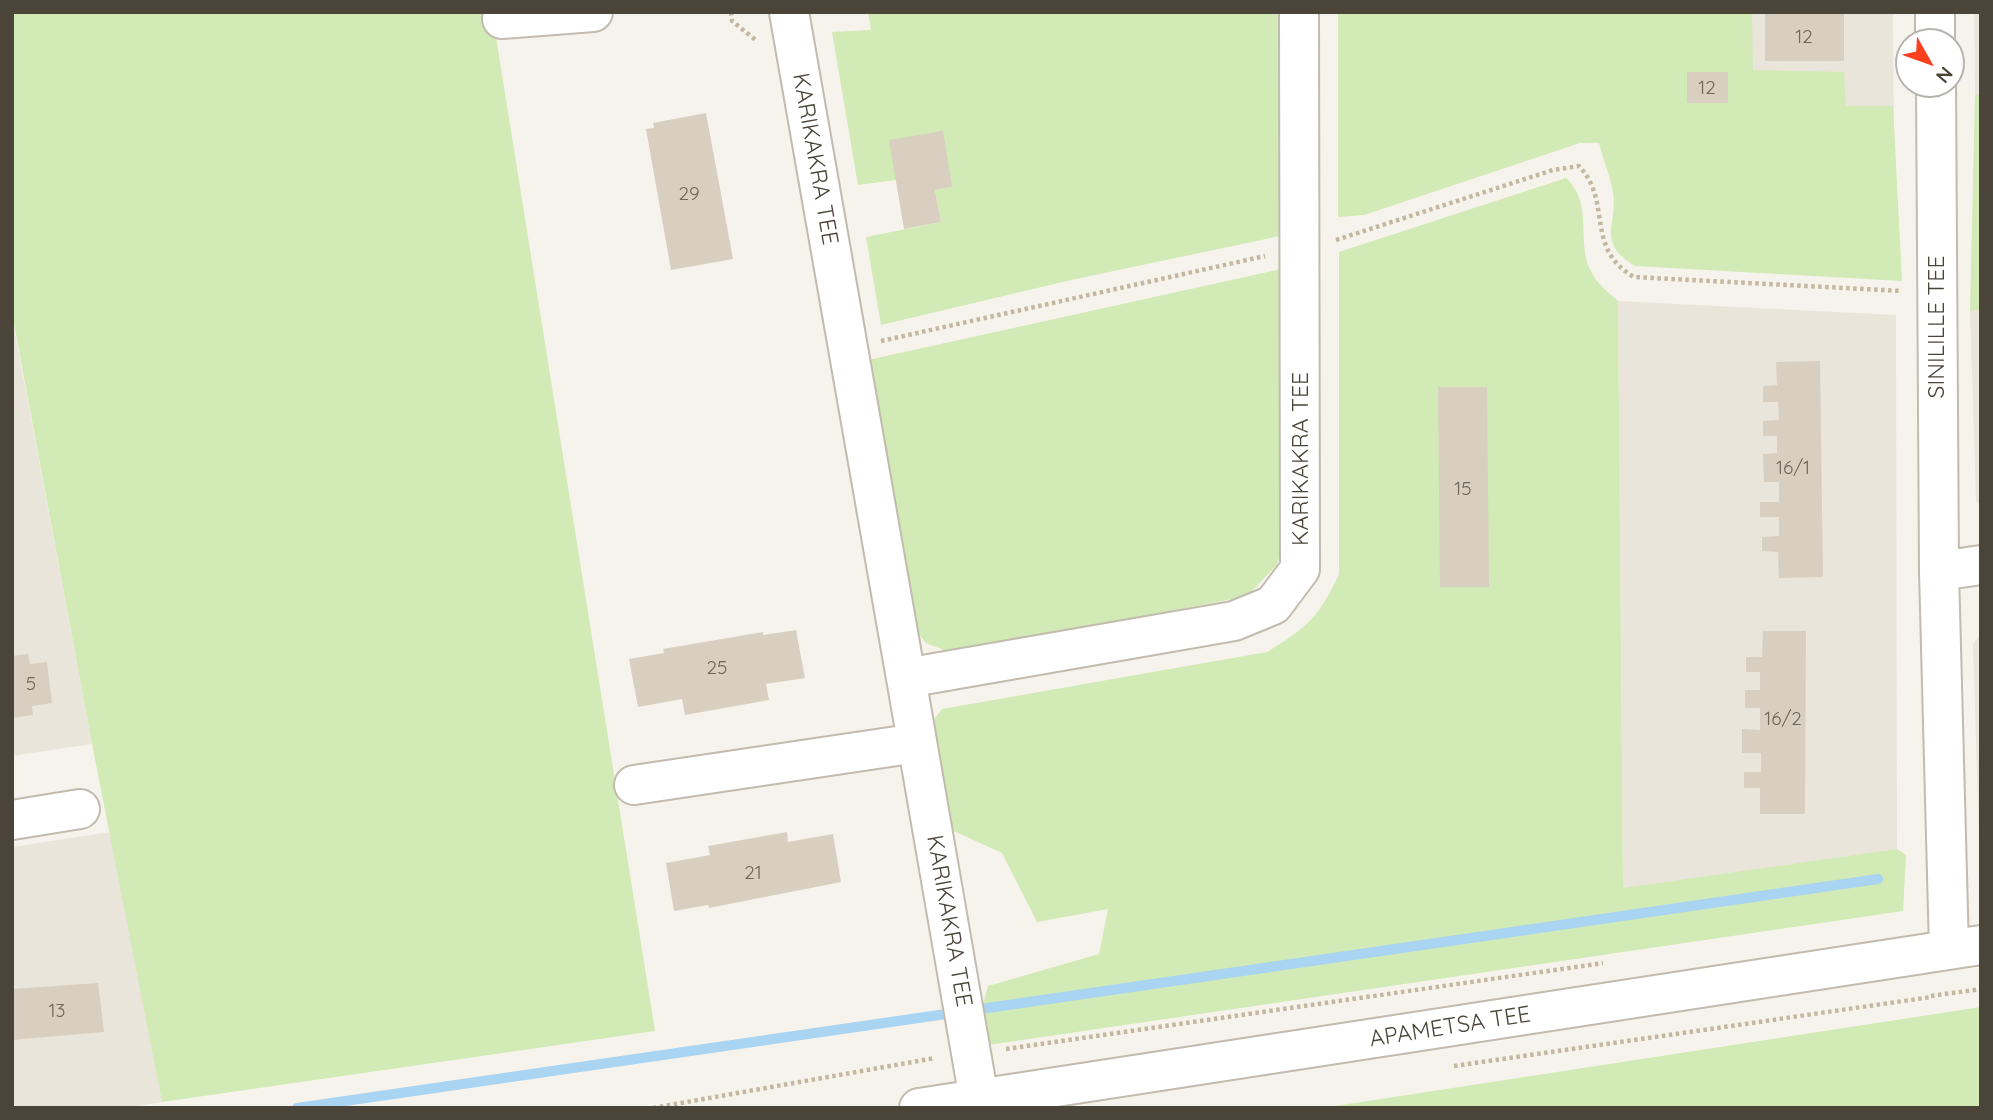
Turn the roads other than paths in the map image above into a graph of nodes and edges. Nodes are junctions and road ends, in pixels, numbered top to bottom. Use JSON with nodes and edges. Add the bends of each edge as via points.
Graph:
{"nodes":[{"id":1,"x":593,"y":12,"type":"edge"},
{"id":2,"x":789,"y":12,"type":"edge"},
{"id":3,"x":1299,"y":12,"type":"edge"},
{"id":4,"x":502,"y":19,"type":"dead end"},
{"id":5,"x":1936,"y":98,"type":"edge"},
{"id":6,"x":1981,"y":565,"type":"edge"},
{"id":7,"x":1939,"y":571,"type":"junction"},
{"id":8,"x":906,"y":678,"type":"junction"},
{"id":9,"x":918,"y":743,"type":"junction"},
{"id":10,"x":634,"y":785,"type":"dead end"},
{"id":11,"x":80,"y":810,"type":"dead end"},
{"id":12,"x":12,"y":820,"type":"edge"},
{"id":13,"x":1965,"y":948,"type":"edge"},
{"id":14,"x":979,"y":1099,"type":"junction"},
{"id":15,"x":919,"y":1108,"type":"edge"}],
"edges":[{"from":1,"to":4,"type":"street"},
{"from":2,"to":8,"type":"street","name":"KARIKAKRA TEE"},
{"from":3,"to":8,"type":"street","name":"KARIKAKRA TEE","via":[[1316,238],[1300,569],[1273,605],[1234,621]]},
{"from":5,"to":7,"type":"street","name":"SINILILLE TEE"},
{"from":6,"to":7,"type":"street"},
{"from":7,"to":13,"type":"street","name":"SINILILLE TEE"},
{"from":8,"to":9,"type":"street","name":"KARIKAKRA TEE"},
{"from":9,"to":10,"type":"street"},
{"from":9,"to":14,"type":"street","name":"KARIKAKRA TEE"},
{"from":11,"to":12,"type":"street"},
{"from":13,"to":14,"type":"street","name":"APAMETSA TEE"},
{"from":14,"to":15,"type":"street","name":"APAMETSA TEE"}]}
